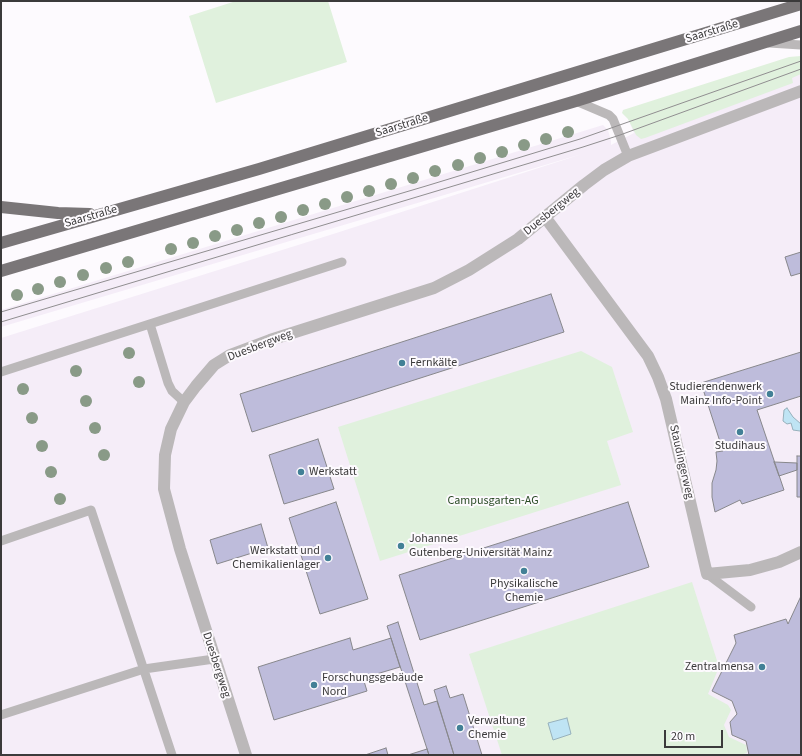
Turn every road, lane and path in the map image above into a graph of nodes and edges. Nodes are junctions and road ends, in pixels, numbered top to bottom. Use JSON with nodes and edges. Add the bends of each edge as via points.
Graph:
{"nodes":[{"id":1,"x":801,"y":4,"type":"edge"},
{"id":2,"x":801,"y":31,"type":"edge"},
{"id":3,"x":764,"y":42,"type":"junction"},
{"id":4,"x":801,"y":45,"type":"edge"},
{"id":5,"x":801,"y":91,"type":"edge"},
{"id":6,"x":576,"y":101,"type":"junction"},
{"id":7,"x":628,"y":156,"type":"junction"},
{"id":8,"x":1,"y":207,"type":"edge"},
{"id":9,"x":101,"y":214,"type":"junction"},
{"id":10,"x":545,"y":217,"type":"junction"},
{"id":11,"x":1,"y":243,"type":"edge"},
{"id":12,"x":342,"y":262,"type":"dead end"},
{"id":13,"x":19,"y":266,"type":"junction"},
{"id":14,"x":1,"y":272,"type":"edge"},
{"id":15,"x":1,"y":276,"type":"edge"},
{"id":16,"x":150,"y":324,"type":"junction"},
{"id":17,"x":1,"y":372,"type":"edge"},
{"id":18,"x":184,"y":402,"type":"junction"},
{"id":19,"x":1,"y":541,"type":"edge"},
{"id":20,"x":801,"y":552,"type":"edge"},
{"id":21,"x":707,"y":574,"type":"junction"},
{"id":22,"x":751,"y":607,"type":"dead end"},
{"id":23,"x":214,"y":659,"type":"junction"},
{"id":24,"x":144,"y":669,"type":"junction"},
{"id":25,"x":1,"y":715,"type":"edge"},
{"id":26,"x":172,"y":755,"type":"edge"},
{"id":27,"x":246,"y":755,"type":"edge"}],
"edges":[{"from":1,"to":9,"type":"highway","name":"Saarstraße","via":[[267,167]]},
{"from":2,"to":3,"type":"highway"},
{"from":3,"to":4,"type":"lane"},
{"from":3,"to":6,"type":"highway"},
{"from":5,"to":7,"type":"street","name":"Duesbergweg"},
{"from":6,"to":7,"type":"lane","via":[[613,119]]},
{"from":6,"to":13,"type":"highway"},
{"from":7,"to":10,"type":"street","name":"Duesbergweg","via":[[604,170]]},
{"from":8,"to":9,"type":"highway","via":[[58,213]]},
{"from":9,"to":11,"type":"highway","name":"Saarstraße"},
{"from":10,"to":18,"type":"street","name":"Duesbergweg","via":[[518,239],[469,270],[434,288],[230,355],[214,365]]},
{"from":10,"to":21,"type":"street","name":"Staudingerweg","via":[[648,356],[658,377],[666,399]]},
{"from":12,"to":16,"type":"lane"},
{"from":13,"to":14,"type":"highway"},
{"from":13,"to":15,"type":"highway"},
{"from":16,"to":17,"type":"lane"},
{"from":16,"to":18,"type":"lane","via":[[168,383],[172,391]]},
{"from":18,"to":23,"type":"street","name":"Duesbergweg","via":[[170,429],[165,455],[164,489],[178,545]]},
{"from":19,"to":24,"type":"lane","via":[[91,510]]},
{"from":20,"to":21,"type":"street","via":[[779,562],[750,570]]},
{"from":21,"to":22,"type":"lane"},
{"from":23,"to":24,"type":"lane"},
{"from":23,"to":27,"type":"street","name":"Duesbergweg"},
{"from":24,"to":25,"type":"lane"},
{"from":24,"to":26,"type":"lane"}]}
